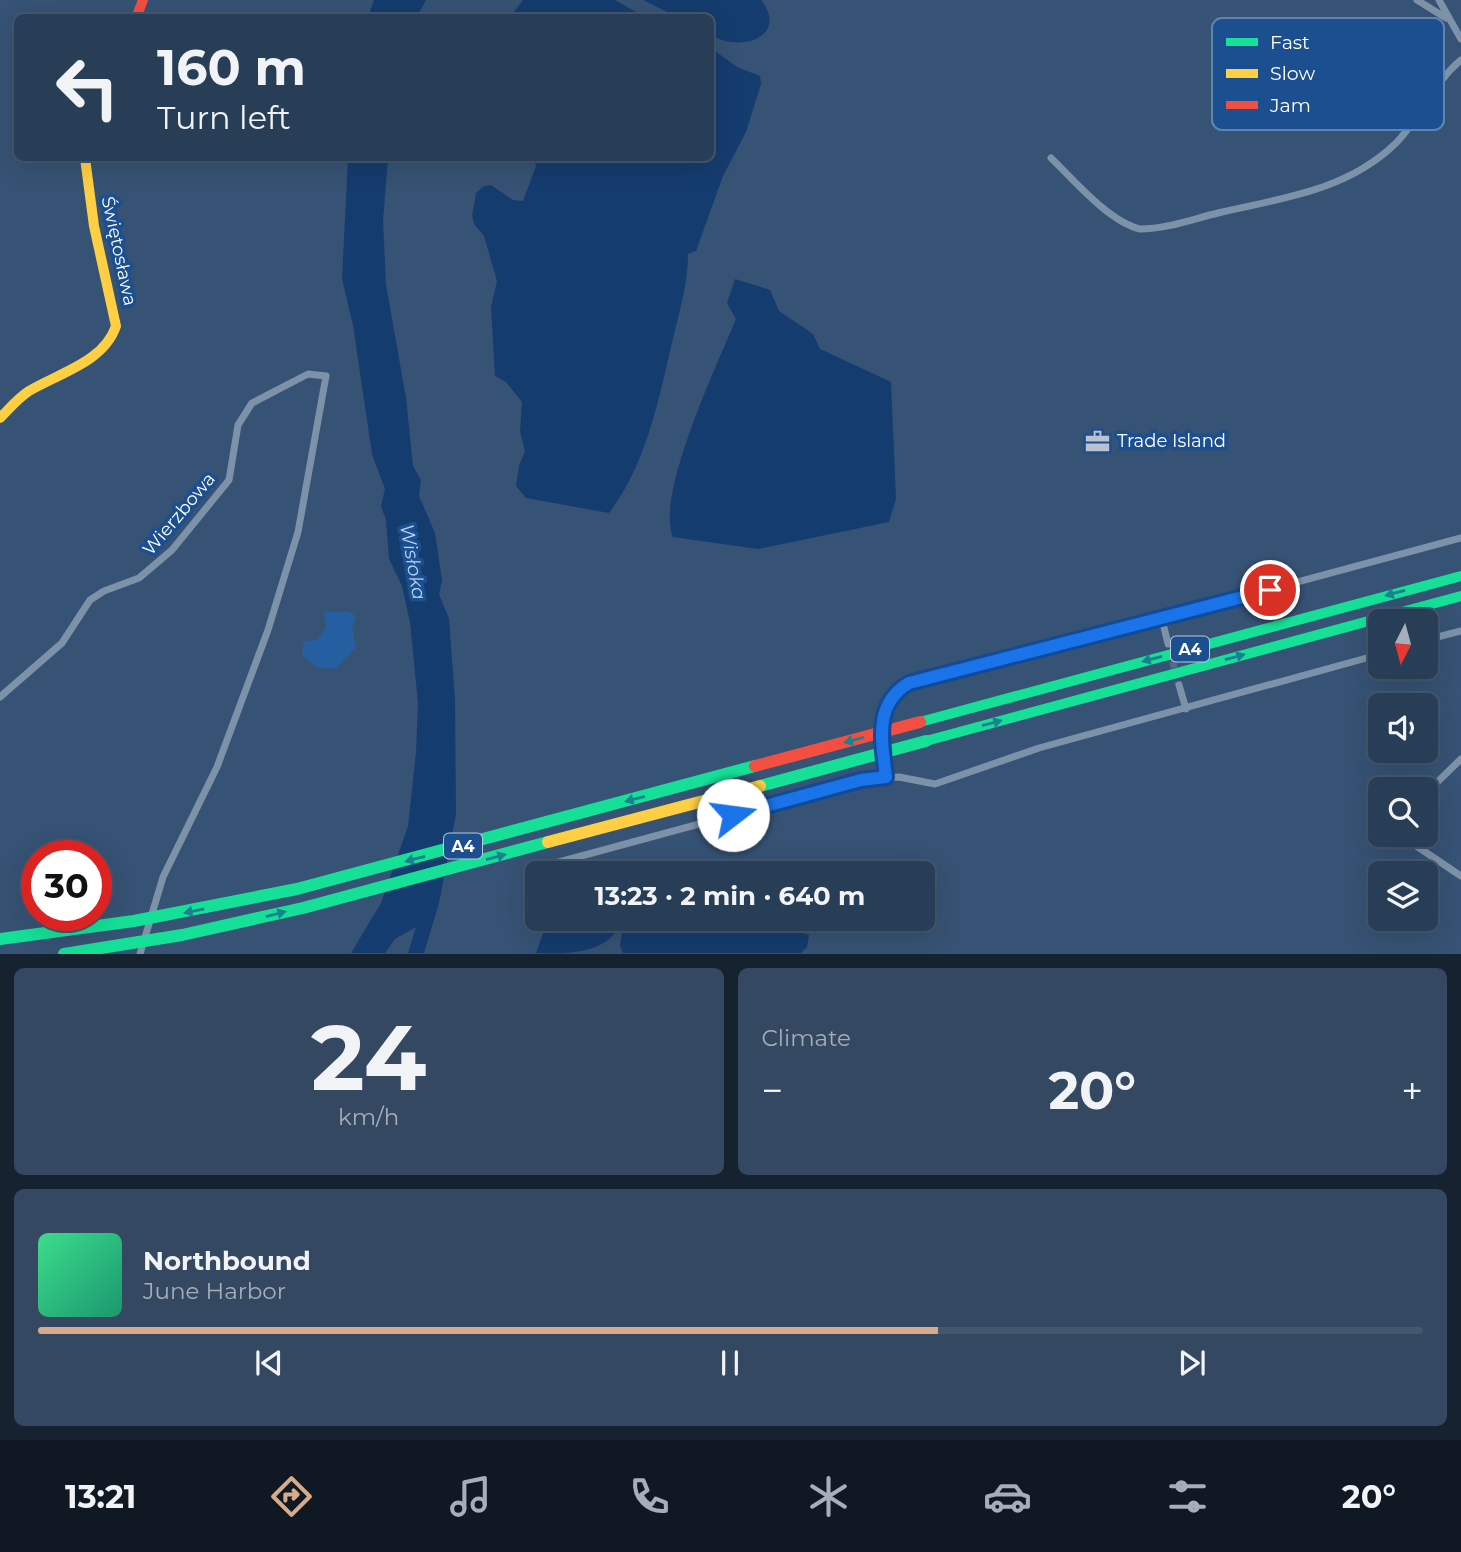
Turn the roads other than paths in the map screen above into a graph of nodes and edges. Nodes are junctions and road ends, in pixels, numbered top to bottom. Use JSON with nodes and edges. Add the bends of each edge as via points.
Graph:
{"nodes":[{"id":1,"x":1417,"y":0,"type":"edge"},
{"id":2,"x":1438,"y":0,"type":"edge"},
{"id":3,"x":1447,"y":19,"type":"junction"},
{"id":4,"x":1461,"y":38,"type":"edge"},
{"id":5,"x":1461,"y":60,"type":"edge"},
{"id":6,"x":1444,"y":78,"type":"edge"},
{"id":7,"x":1407,"y":130,"type":"edge"},
{"id":8,"x":1051,"y":158,"type":"dead end"},
{"id":9,"x":85,"y":161,"type":"edge"},
{"id":10,"x":0,"y":418,"type":"edge"},
{"id":11,"x":1461,"y":538,"type":"edge"},
{"id":12,"x":1461,"y":576,"type":"edge"},
{"id":13,"x":1461,"y":596,"type":"edge"},
{"id":14,"x":1162,"y":619,"type":"junction"},
{"id":15,"x":1461,"y":631,"type":"edge"},
{"id":16,"x":1438,"y":637,"type":"edge"},
{"id":17,"x":1168,"y":644,"type":"tunnel mouth"},
{"id":18,"x":1368,"y":658,"type":"edge"},
{"id":19,"x":1179,"y":685,"type":"tunnel mouth"},
{"id":20,"x":0,"y":697,"type":"edge"},
{"id":21,"x":1186,"y":709,"type":"junction"},
{"id":22,"x":1461,"y":759,"type":"edge"},
{"id":23,"x":886,"y":777,"type":"junction"},
{"id":24,"x":1438,"y":781,"type":"edge"},
{"id":25,"x":1418,"y":847,"type":"edge"},
{"id":26,"x":563,"y":861,"type":"edge"},
{"id":27,"x":1461,"y":876,"type":"edge"},
{"id":28,"x":0,"y":939,"type":"edge"},
{"id":29,"x":64,"y":954,"type":"edge"},
{"id":30,"x":140,"y":954,"type":"edge"}],
"edges":[{"from":1,"to":3,"type":"street"},
{"from":2,"to":3,"type":"street"},
{"from":3,"to":4,"type":"street"},
{"from":5,"to":6,"type":"street"},
{"from":7,"to":8,"type":"street","via":[[1381,156],[1341,181],[1304,194],[1140,229],[1099,203]]},
{"from":9,"to":10,"type":"main road","name":"Świętosława","via":[[116,326],[100,352],[26,393]]},
{"from":11,"to":14,"type":"street"},
{"from":12,"to":28,"type":"main road","number":"A4","one_way":true,"bridge":true,"via":[[286,891],[134,921]]},
{"from":29,"to":13,"type":"main road","number":"A4","one_way":true,"bridge":true,"via":[[267,917]]},
{"from":14,"to":17,"type":"street"},
{"from":14,"to":23,"type":"street","via":[[901,688],[888,701],[882,717]]},
{"from":15,"to":16,"type":"street"},
{"from":18,"to":21,"type":"street"},
{"from":19,"to":21,"type":"street"},
{"from":20,"to":30,"type":"street","name":"Wierzbowa","via":[[62,643],[90,600],[139,578],[172,550],[229,480],[245,410],[308,374],[326,376],[298,532],[237,719],[163,877]]},
{"from":21,"to":23,"type":"street","via":[[1039,748],[935,784]]},
{"from":22,"to":24,"type":"street"},
{"from":23,"to":26,"type":"street"},
{"from":25,"to":27,"type":"street"}]}
